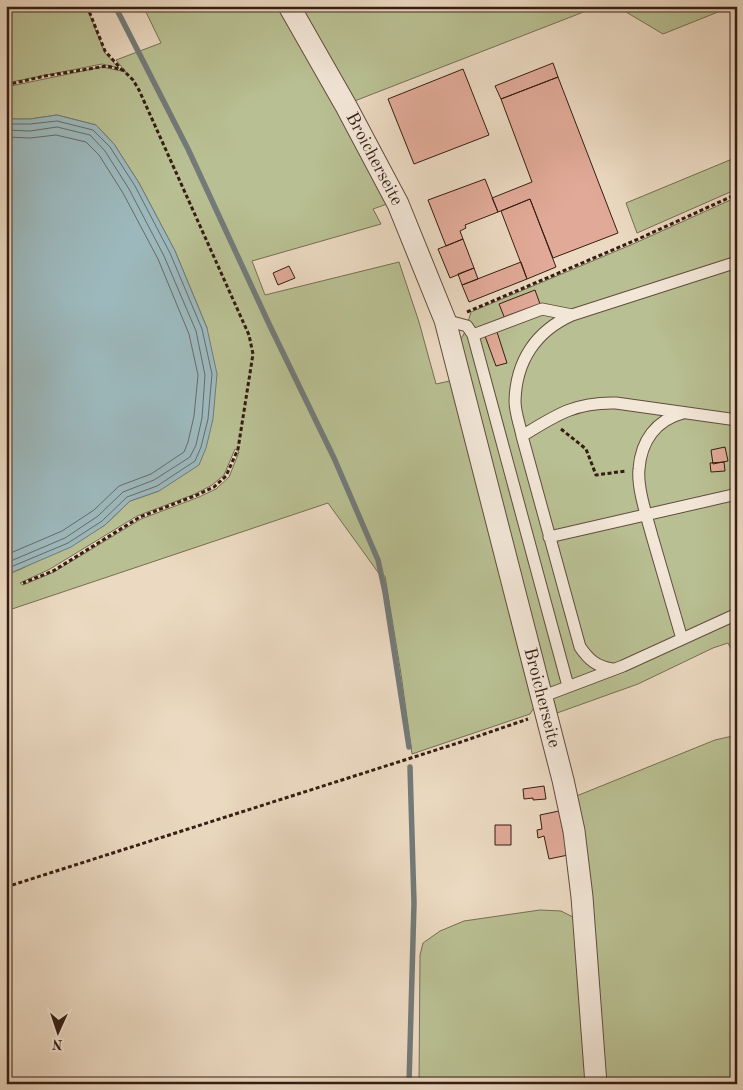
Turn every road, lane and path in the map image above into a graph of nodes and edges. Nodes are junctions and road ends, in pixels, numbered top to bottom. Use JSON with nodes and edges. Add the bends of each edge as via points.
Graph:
{"nodes":[{"id":1,"x":87,"y":6,"type":"edge"},
{"id":2,"x":289,"y":6,"type":"edge"},
{"id":3,"x":123,"y":70,"type":"junction"},
{"id":4,"x":6,"y":85,"type":"edge"},
{"id":5,"x":737,"y":194,"type":"edge"},
{"id":6,"x":737,"y":262,"type":"edge"},
{"id":7,"x":572,"y":315,"type":"junction"},
{"id":8,"x":445,"y":320,"type":"junction"},
{"id":9,"x":473,"y":335,"type":"junction"},
{"id":10,"x":515,"y":403,"type":"junction"},
{"id":11,"x":494,"y":409,"type":"junction"},
{"id":12,"x":683,"y":413,"type":"junction"},
{"id":13,"x":549,"y":419,"type":"junction"},
{"id":14,"x":737,"y":420,"type":"edge"},
{"id":15,"x":522,"y":436,"type":"junction"},
{"id":16,"x":639,"y":470,"type":"junction"},
{"id":17,"x":737,"y":494,"type":"edge"},
{"id":18,"x":646,"y":515,"type":"junction"},
{"id":19,"x":549,"y":538,"type":"junction"},
{"id":20,"x":23,"y":583,"type":"dead end"},
{"id":21,"x":737,"y":614,"type":"edge"},
{"id":22,"x":682,"y":639,"type":"junction"},
{"id":23,"x":612,"y":668,"type":"junction"},
{"id":24,"x":568,"y":686,"type":"junction"},
{"id":25,"x":543,"y":705,"type":"junction"},
{"id":26,"x":6,"y":887,"type":"edge"},
{"id":27,"x":596,"y":1084,"type":"edge"}],
"edges":[{"from":1,"to":3,"type":"path","via":[[105,51]]},
{"from":2,"to":8,"type":"street","name":"Broicherseite","via":[[391,190]]},
{"from":3,"to":4,"type":"path","via":[[103,66]]},
{"from":3,"to":20,"type":"path","via":[[139,90],[252,345],[238,450],[226,476],[214,487],[140,518],[53,570]]},
{"from":5,"to":8,"type":"path"},
{"from":6,"to":7,"type":"lane"},
{"from":7,"to":9,"type":"lane","via":[[542,309]]},
{"from":7,"to":10,"type":"lane","via":[[550,326],[528,352],[520,371]]},
{"from":8,"to":9,"type":"lane","via":[[467,326]]},
{"from":8,"to":25,"type":"street","name":"Broicherseite"},
{"from":9,"to":11,"type":"lane"},
{"from":10,"to":11,"type":"lane"},
{"from":10,"to":15,"type":"lane"},
{"from":11,"to":24,"type":"lane"},
{"from":12,"to":13,"type":"lane","via":[[599,402],[583,404]]},
{"from":12,"to":14,"type":"lane"},
{"from":12,"to":16,"type":"lane","via":[[672,416],[652,431],[646,441]]},
{"from":13,"to":15,"type":"lane"},
{"from":13,"to":16,"type":"path","via":[[586,449],[596,474]]},
{"from":15,"to":19,"type":"lane"},
{"from":16,"to":18,"type":"lane"},
{"from":17,"to":18,"type":"lane"},
{"from":18,"to":19,"type":"lane"},
{"from":18,"to":22,"type":"lane"},
{"from":19,"to":23,"type":"lane","via":[[580,647],[592,662]]},
{"from":21,"to":22,"type":"lane"},
{"from":22,"to":23,"type":"lane"},
{"from":23,"to":24,"type":"lane"},
{"from":24,"to":25,"type":"lane"},
{"from":25,"to":26,"type":"path","via":[[458,743]]},
{"from":25,"to":27,"type":"street","name":"Broicherseite","via":[[564,780],[574,832]]}]}
